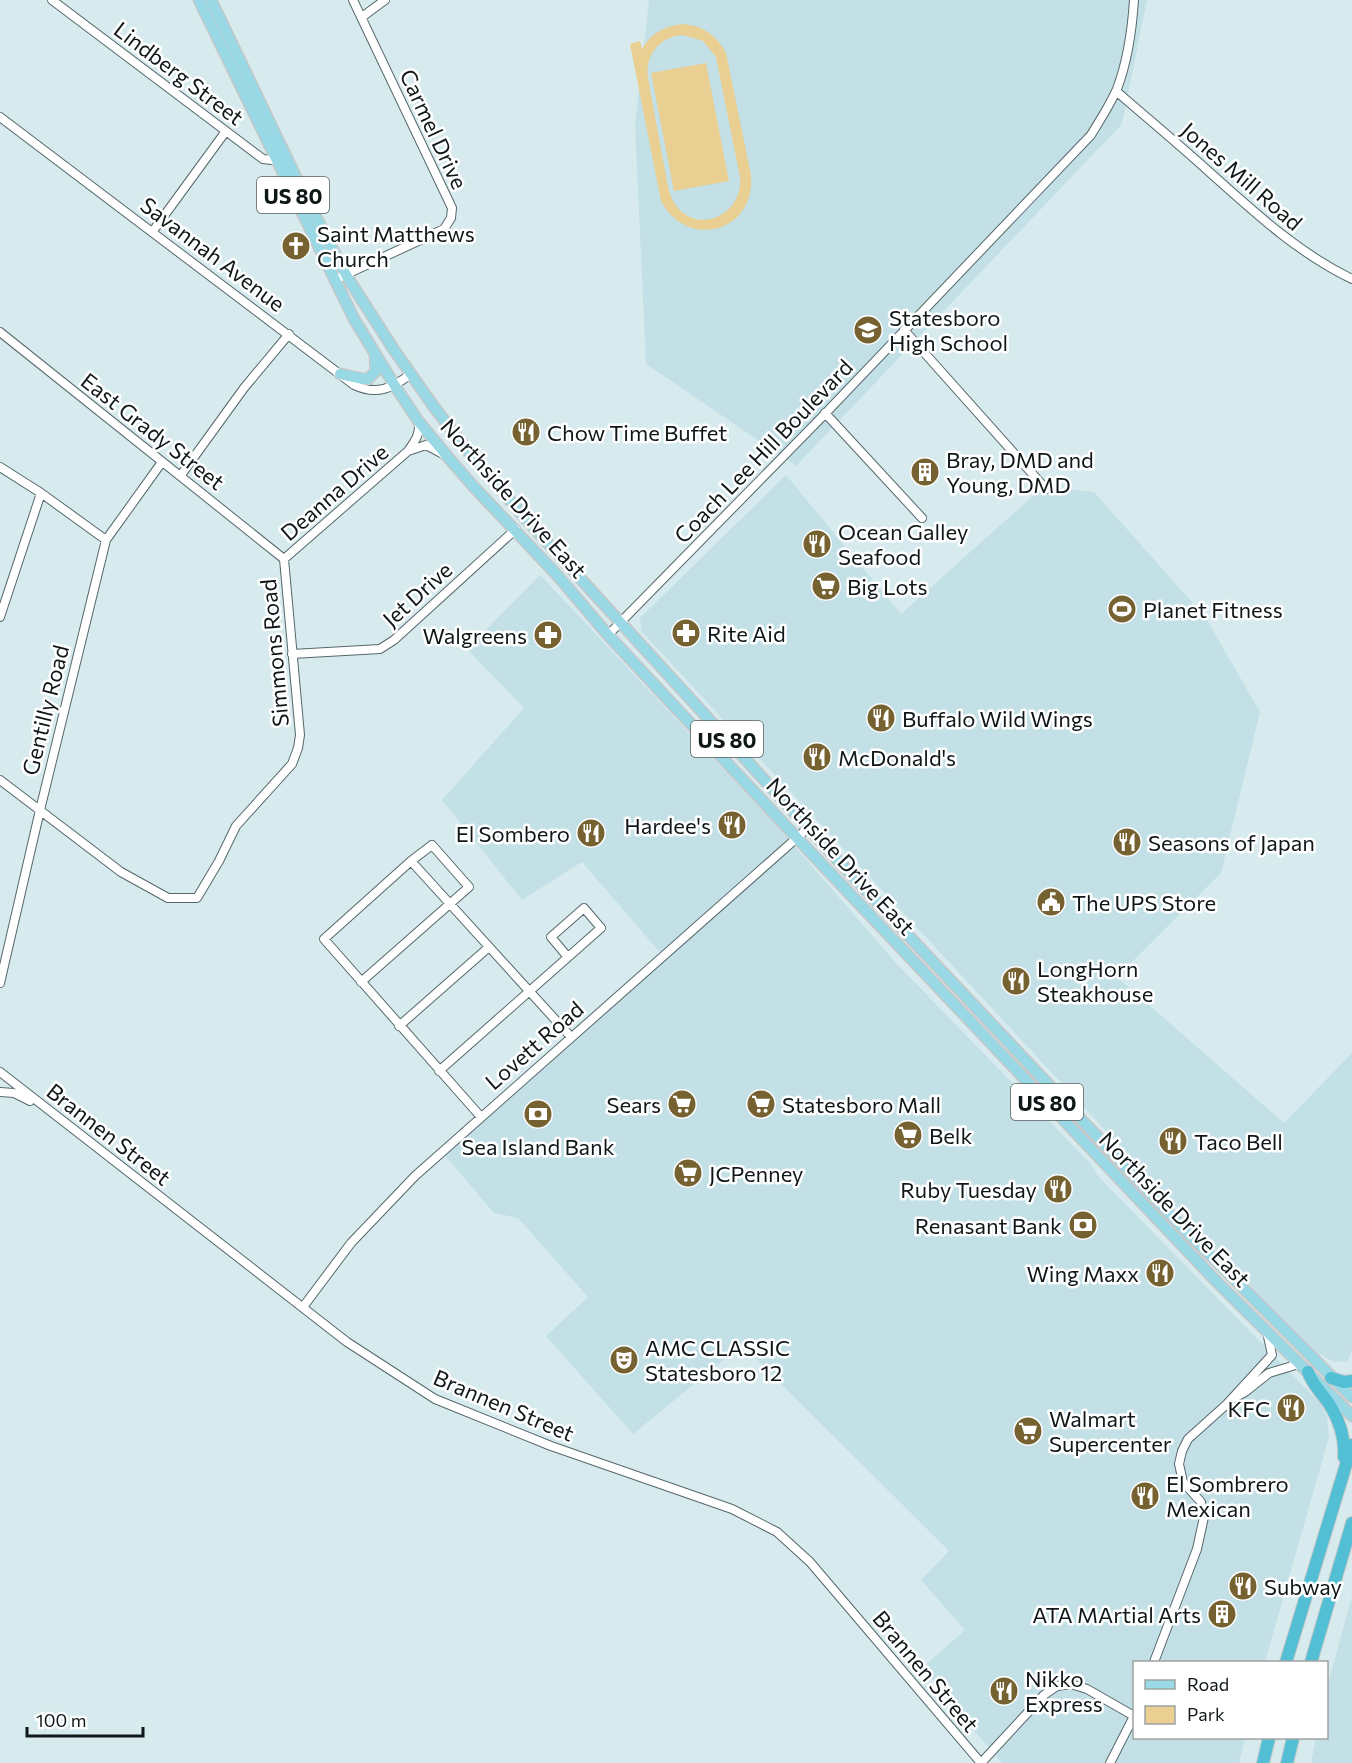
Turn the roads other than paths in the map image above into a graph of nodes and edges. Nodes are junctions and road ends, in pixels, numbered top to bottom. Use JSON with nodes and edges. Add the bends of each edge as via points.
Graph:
{"nodes":[{"id":1,"x":52,"y":0,"type":"edge"},
{"id":2,"x":199,"y":0,"type":"edge"},
{"id":3,"x":211,"y":0,"type":"edge"},
{"id":4,"x":353,"y":0,"type":"edge"},
{"id":5,"x":385,"y":0,"type":"edge"},
{"id":6,"x":1134,"y":0,"type":"edge"},
{"id":7,"x":362,"y":17,"type":"junction"},
{"id":8,"x":1116,"y":91,"type":"junction"},
{"id":9,"x":0,"y":118,"type":"edge"},
{"id":10,"x":226,"y":132,"type":"junction"},
{"id":11,"x":277,"y":160,"type":"junction"},
{"id":12,"x":289,"y":161,"type":"junction"},
{"id":13,"x":153,"y":231,"type":"junction"},
{"id":14,"x":346,"y":275,"type":"junction"},
{"id":15,"x":1352,"y":279,"type":"edge"},
{"id":16,"x":334,"y":280,"type":"junction"},
{"id":17,"x":904,"y":330,"type":"junction"},
{"id":18,"x":0,"y":332,"type":"edge"},
{"id":19,"x":289,"y":334,"type":"junction"},
{"id":20,"x":375,"y":356,"type":"junction"},
{"id":21,"x":340,"y":374,"type":"junction"},
{"id":22,"x":411,"y":374,"type":"junction"},
{"id":23,"x":395,"y":386,"type":"junction"},
{"id":24,"x":825,"y":413,"type":"junction"},
{"id":25,"x":419,"y":422,"type":"junction"},
{"id":26,"x":408,"y":451,"type":"junction"},
{"id":27,"x":447,"y":456,"type":"junction"},
{"id":28,"x":162,"y":462,"type":"junction"},
{"id":29,"x":0,"y":467,"type":"edge"},
{"id":30,"x":181,"y":475,"type":"junction"},
{"id":31,"x":1046,"y":489,"type":"dead end"},
{"id":32,"x":41,"y":493,"type":"junction"},
{"id":33,"x":922,"y":518,"type":"dead end"},
{"id":34,"x":516,"y":529,"type":"junction"},
{"id":35,"x":106,"y":540,"type":"junction"},
{"id":36,"x":284,"y":559,"type":"junction"},
{"id":37,"x":0,"y":617,"type":"edge"},
{"id":38,"x":621,"y":623,"type":"junction"},
{"id":39,"x":608,"y":635,"type":"junction"},
{"id":40,"x":292,"y":654,"type":"junction"},
{"id":41,"x":0,"y":780,"type":"edge"},
{"id":42,"x":40,"y":810,"type":"junction"},
{"id":43,"x":808,"y":828,"type":"junction"},
{"id":44,"x":797,"y":838,"type":"junction"},
{"id":45,"x":411,"y":861,"type":"junction"},
{"id":46,"x":450,"y":904,"type":"junction"},
{"id":47,"x":489,"y":947,"type":"junction"},
{"id":48,"x":567,"y":956,"type":"junction"},
{"id":49,"x":361,"y":982,"type":"junction"},
{"id":50,"x":0,"y":983,"type":"edge"},
{"id":51,"x":528,"y":991,"type":"junction"},
{"id":52,"x":399,"y":1026,"type":"junction"},
{"id":53,"x":571,"y":1037,"type":"junction"},
{"id":54,"x":439,"y":1071,"type":"junction"},
{"id":55,"x":0,"y":1072,"type":"edge"},
{"id":56,"x":0,"y":1092,"type":"edge"},
{"id":57,"x":47,"y":1109,"type":"junction"},
{"id":58,"x":481,"y":1117,"type":"junction"},
{"id":59,"x":303,"y":1307,"type":"junction"},
{"id":60,"x":1267,"y":1332,"type":"junction"},
{"id":61,"x":1303,"y":1368,"type":"junction"},
{"id":62,"x":1331,"y":1378,"type":"junction"},
{"id":63,"x":1352,"y":1382,"type":"edge"},
{"id":64,"x":1352,"y":1397,"type":"edge"},
{"id":65,"x":1231,"y":1399,"type":"junction"},
{"id":66,"x":1352,"y":1416,"type":"edge"},
{"id":67,"x":1352,"y":1445,"type":"edge"},
{"id":68,"x":1344,"y":1471,"type":"junction"},
{"id":69,"x":1352,"y":1523,"type":"edge"},
{"id":70,"x":1352,"y":1548,"type":"edge"},
{"id":71,"x":1325,"y":1608,"type":"junction"},
{"id":72,"x":1154,"y":1661,"type":"edge"},
{"id":73,"x":1286,"y":1661,"type":"edge"},
{"id":74,"x":1311,"y":1661,"type":"edge"},
{"id":75,"x":1133,"y":1715,"type":"edge"},
{"id":76,"x":1133,"y":1718,"type":"edge"},
{"id":77,"x":1269,"y":1739,"type":"edge"},
{"id":78,"x":1293,"y":1739,"type":"edge"},
{"id":79,"x":981,"y":1763,"type":"edge"},
{"id":80,"x":1110,"y":1763,"type":"edge"},
{"id":81,"x":1263,"y":1763,"type":"edge"},
{"id":82,"x":1287,"y":1763,"type":"edge"}],
"edges":[{"from":1,"to":10,"type":"street","name":"Lindberg Street"},
{"from":2,"to":11,"type":"main road","name":"Northside Drive East","number":"US 80"},
{"from":3,"to":12,"type":"main road","name":"Northside Drive East","number":"US 80"},
{"from":4,"to":7,"type":"street","name":"Carmel Drive"},
{"from":5,"to":7,"type":"street"},
{"from":6,"to":8,"type":"street","name":"Coach Lee Hill Boulevard","via":[[1126,63]]},
{"from":7,"to":14,"type":"street","name":"Carmel Drive","via":[[452,208],[444,229]]},
{"from":8,"to":15,"type":"street","name":"Jones Mill Road","via":[[1267,223]]},
{"from":8,"to":17,"type":"street","name":"Coach Lee Hill Boulevard","via":[[1091,135]]},
{"from":9,"to":13,"type":"street","name":"Savannah Avenue"},
{"from":10,"to":11,"type":"street","name":"Lindberg Street","via":[[263,159]]},
{"from":10,"to":13,"type":"street"},
{"from":11,"to":12,"type":"street","name":"Lindberg Street"},
{"from":11,"to":16,"type":"main road","name":"Northside Drive East","number":"US 80"},
{"from":12,"to":14,"type":"main road","name":"Northside Drive East","number":"US 80"},
{"from":13,"to":19,"type":"street","name":"Savannah Avenue"},
{"from":14,"to":16,"type":"street","name":"Carmel Drive"},
{"from":14,"to":22,"type":"main road","name":"Northside Drive East","number":"US 80"},
{"from":16,"to":20,"type":"main road","name":"Northside Drive East","number":"US 80"},
{"from":17,"to":24,"type":"street","name":"Coach Lee Hill Boulevard"},
{"from":17,"to":31,"type":"street"},
{"from":18,"to":28,"type":"street","name":"East Grady Street"},
{"from":19,"to":21,"type":"street","name":"Savannah Avenue"},
{"from":19,"to":30,"type":"street"},
{"from":20,"to":21,"type":"main road","via":[[376,371],[368,379]]},
{"from":20,"to":23,"type":"main road","name":"Northside Drive East","number":"US 80"},
{"from":21,"to":23,"type":"street","name":"Savannah Avenue","via":[[368,390]]},
{"from":22,"to":23,"type":"street"},
{"from":22,"to":38,"type":"main road","name":"Northside Drive East","number":"US 80","via":[[487,474]]},
{"from":23,"to":25,"type":"main road","name":"Northside Drive East","number":"US 80"},
{"from":24,"to":33,"type":"street"},
{"from":24,"to":38,"type":"street","name":"Coach Lee Hill Boulevard"},
{"from":25,"to":26,"type":"street","name":"Deanna Drive","via":[[420,431]]},
{"from":25,"to":27,"type":"main road","name":"Northside Drive East","number":"US 80"},
{"from":26,"to":27,"type":"street","name":"Deanna Drive","via":[[426,446]]},
{"from":26,"to":36,"type":"street","name":"Deanna Drive"},
{"from":27,"to":34,"type":"main road","name":"Northside Drive East","number":"US 80"},
{"from":28,"to":30,"type":"street","name":"East Grady Street"},
{"from":28,"to":35,"type":"street","name":"Gentilly Road"},
{"from":29,"to":32,"type":"street"},
{"from":30,"to":36,"type":"street","name":"East Grady Street"},
{"from":32,"to":35,"type":"street"},
{"from":32,"to":37,"type":"street"},
{"from":34,"to":39,"type":"main road","name":"Northside Drive East","number":"US 80"},
{"from":34,"to":40,"type":"street","name":"Jet Drive","via":[[380,649]]},
{"from":35,"to":42,"type":"street","name":"Gentilly Road"},
{"from":36,"to":40,"type":"street","name":"Simmons Road"},
{"from":38,"to":39,"type":"street","name":"Coach Lee Hill Boulevard"},
{"from":38,"to":43,"type":"main road","name":"Northside Drive East","number":"US 80"},
{"from":39,"to":44,"type":"main road","name":"Northside Drive East","number":"US 80"},
{"from":40,"to":42,"type":"street","name":"Simmons Road","via":[[300,735],[292,764],[236,826],[197,898],[168,898],[121,872]]},
{"from":41,"to":42,"type":"street"},
{"from":42,"to":50,"type":"street","name":"Gentilly Road"},
{"from":43,"to":44,"type":"street","name":"Lovett Road"},
{"from":43,"to":62,"type":"main road","name":"Northside Drive East","number":"US 80","via":[[1186,1231]]},
{"from":44,"to":53,"type":"street","name":"Lovett Road"},
{"from":44,"to":60,"type":"main road","name":"Northside Drive East","number":"US 80"},
{"from":45,"to":46,"type":"street"},
{"from":45,"to":46,"type":"street","via":[[432,845],[469,887]]},
{"from":45,"to":49,"type":"street","via":[[324,939]]},
{"from":46,"to":47,"type":"street"},
{"from":46,"to":49,"type":"street"},
{"from":47,"to":51,"type":"street"},
{"from":47,"to":52,"type":"street"},
{"from":48,"to":48,"type":"street","via":[[601,928],[584,908],[551,937]]},
{"from":48,"to":51,"type":"street"},
{"from":49,"to":52,"type":"street"},
{"from":51,"to":53,"type":"street"},
{"from":51,"to":54,"type":"street"},
{"from":52,"to":54,"type":"street"},
{"from":53,"to":58,"type":"street","name":"Lovett Road"},
{"from":54,"to":58,"type":"street"},
{"from":55,"to":57,"type":"street","name":"Brannen Street"},
{"from":56,"to":57,"type":"street","via":[[14,1093]]},
{"from":57,"to":59,"type":"street","name":"Brannen Street"},
{"from":58,"to":59,"type":"street","name":"Lovett Road","via":[[387,1204],[351,1243]]},
{"from":59,"to":79,"type":"street","name":"Brannen Street","via":[[347,1342],[435,1399],[551,1446],[732,1509],[777,1532],[810,1562]]},
{"from":60,"to":61,"type":"main road","name":"Northside Drive East","number":"US 80"},
{"from":60,"to":65,"type":"street","via":[[1272,1355]]},
{"from":61,"to":65,"type":"street","via":[[1269,1372]]},
{"from":61,"to":66,"type":"main road","name":"Northside Drive East","number":"US 80"},
{"from":61,"to":68,"type":"highway","via":[[1340,1426]]},
{"from":62,"to":63,"type":"highway"},
{"from":62,"to":64,"type":"main road","name":"Northside Drive East","number":"US 80"},
{"from":65,"to":72,"type":"street","via":[[1188,1439],[1182,1451],[1179,1464],[1183,1482],[1202,1502],[1204,1517],[1197,1549]]},
{"from":67,"to":68,"type":"highway"},
{"from":68,"to":73,"type":"highway"},
{"from":69,"to":71,"type":"highway"},
{"from":70,"to":71,"type":"highway"},
{"from":71,"to":74,"type":"highway"},
{"from":75,"to":79,"type":"street","via":[[1087,1689],[1071,1684],[1057,1686]]},
{"from":76,"to":80,"type":"street"},
{"from":77,"to":81,"type":"highway"},
{"from":78,"to":82,"type":"highway"}]}
